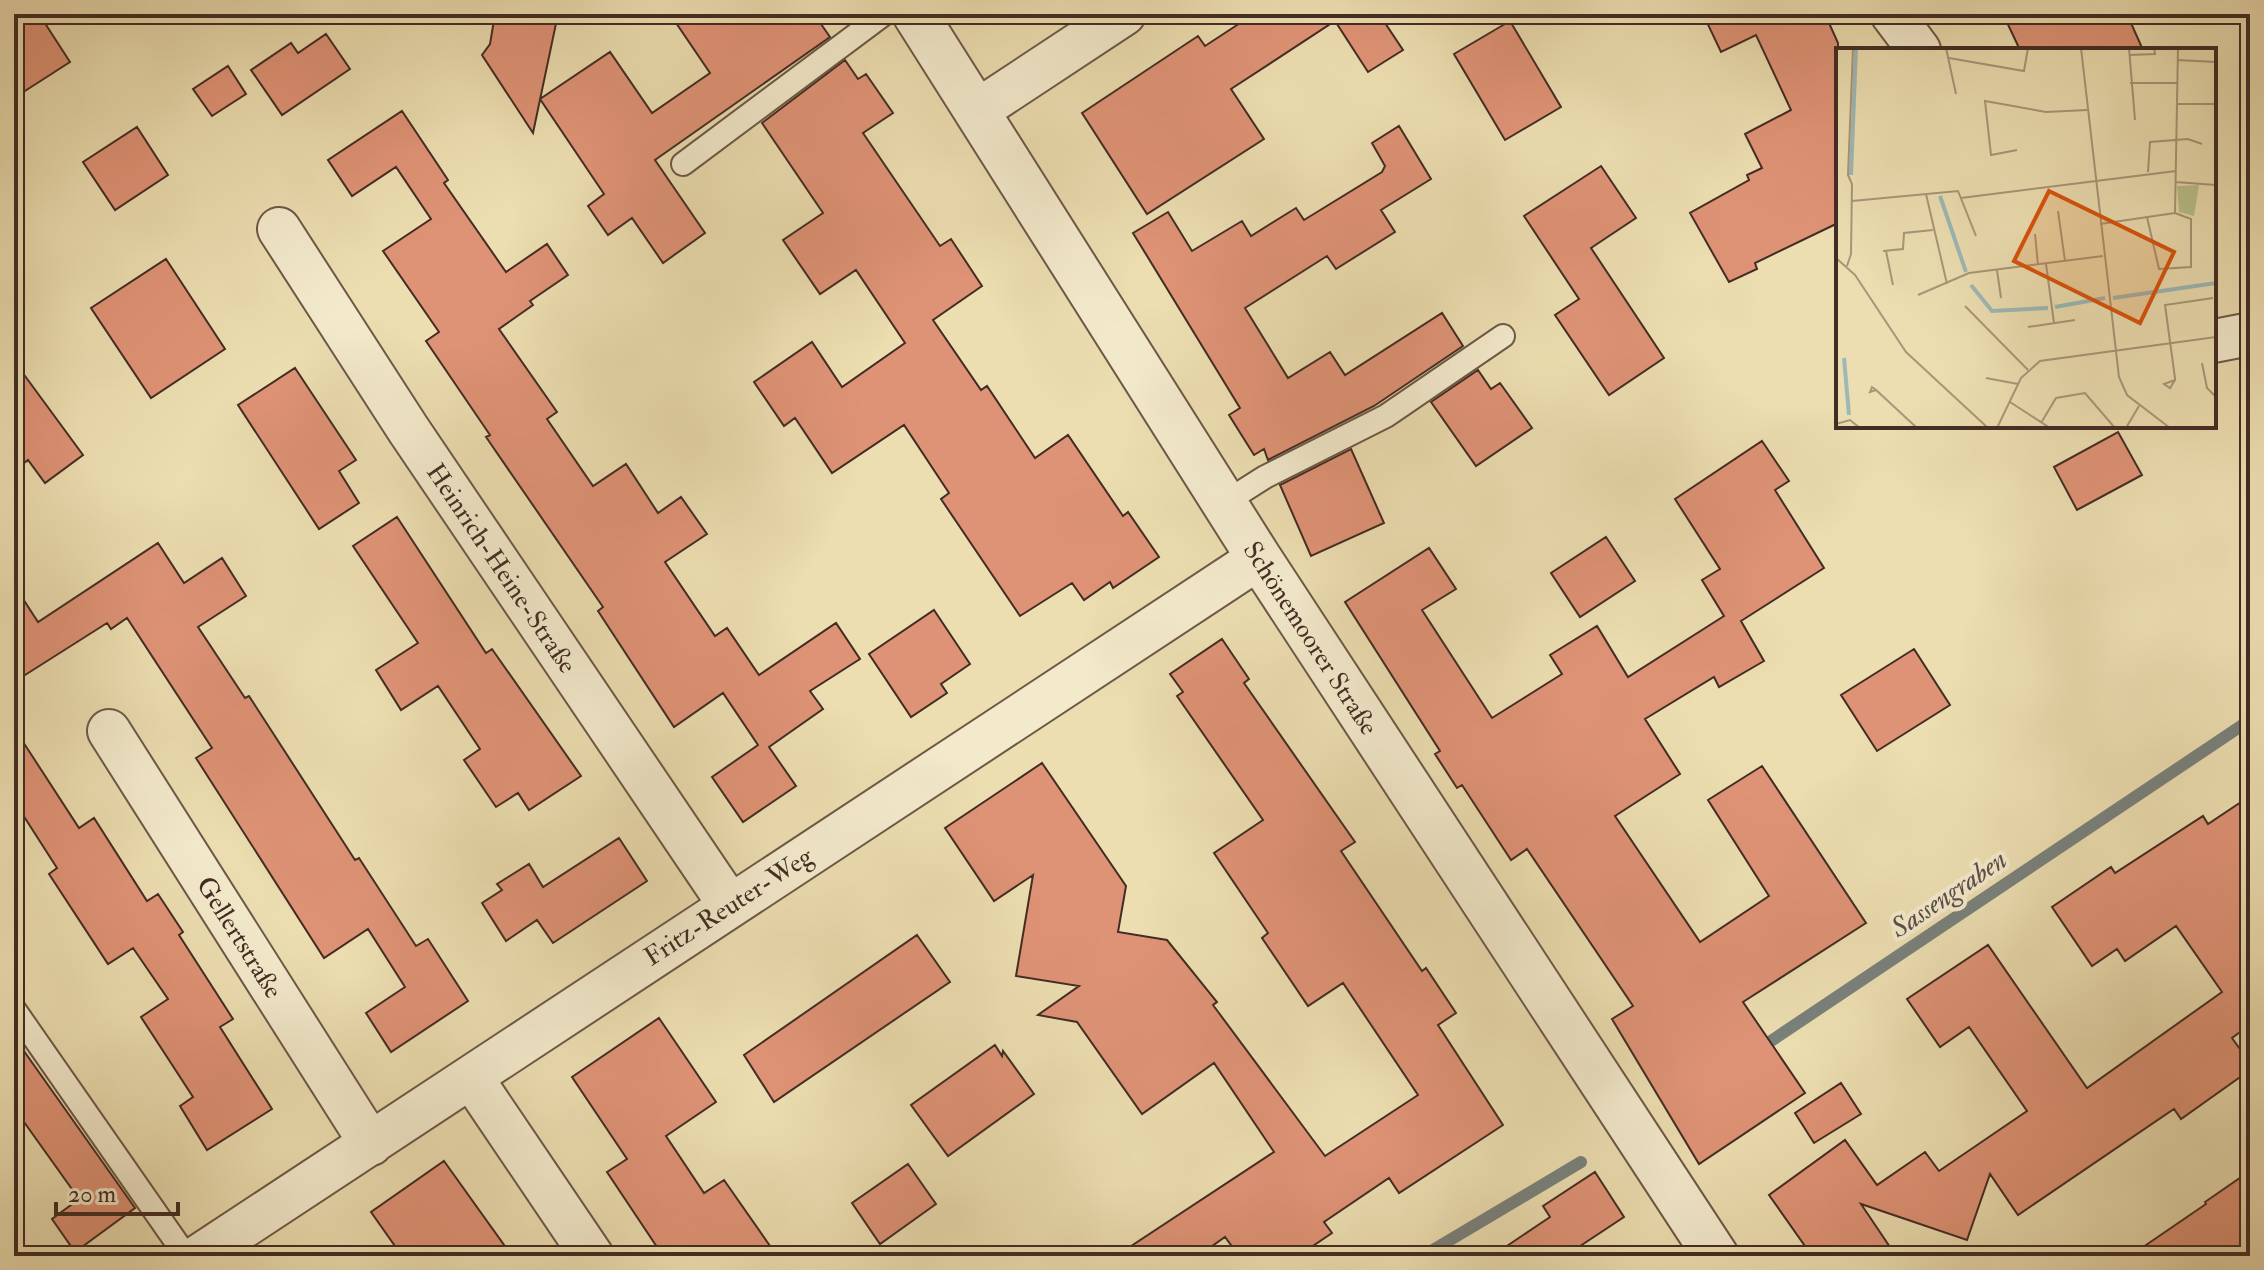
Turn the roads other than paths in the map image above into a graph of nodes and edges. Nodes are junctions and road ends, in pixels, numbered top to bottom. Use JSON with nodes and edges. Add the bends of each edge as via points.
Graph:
{"nodes":[{"id":1,"x":884,"y":14,"type":"edge"},
{"id":2,"x":915,"y":14,"type":"edge"},
{"id":3,"x":1124,"y":14,"type":"edge"},
{"id":4,"x":1892,"y":14,"type":"edge"},
{"id":5,"x":1918,"y":48,"type":"edge"},
{"id":6,"x":977,"y":111,"type":"junction"},
{"id":7,"x":683,"y":164,"type":"dead end"},
{"id":8,"x":279,"y":229,"type":"dead end"},
{"id":9,"x":2250,"y":334,"type":"edge"},
{"id":10,"x":1503,"y":336,"type":"dead end"},
{"id":11,"x":2216,"y":341,"type":"edge"},
{"id":12,"x":1224,"y":503,"type":"junction"},
{"id":13,"x":1259,"y":558,"type":"junction"},
{"id":14,"x":109,"y":731,"type":"dead end"},
{"id":15,"x":729,"y":904,"type":"junction"},
{"id":16,"x":14,"y":1009,"type":"edge"},
{"id":17,"x":471,"y":1077,"type":"junction"},
{"id":18,"x":371,"y":1144,"type":"junction"},
{"id":19,"x":186,"y":1256,"type":"edge"},
{"id":20,"x":199,"y":1256,"type":"edge"},
{"id":21,"x":592,"y":1256,"type":"edge"},
{"id":22,"x":1716,"y":1256,"type":"edge"}],
"edges":[{"from":1,"to":7,"type":"lane"},
{"from":2,"to":6,"type":"street","name":"Schönemoorer Straße"},
{"from":3,"to":6,"type":"street"},
{"from":4,"to":5,"type":"street"},
{"from":6,"to":12,"type":"street","name":"Schönemoorer Straße"},
{"from":8,"to":15,"type":"street","name":"Heinrich-Heine-Straße"},
{"from":9,"to":11,"type":"street"},
{"from":10,"to":12,"type":"lane","via":[[1386,416]]},
{"from":12,"to":13,"type":"street","name":"Schönemoorer Straße"},
{"from":13,"to":15,"type":"street","name":"Fritz-Reuter-Weg"},
{"from":13,"to":22,"type":"street","name":"Schönemoorer Straße"},
{"from":14,"to":18,"type":"street","name":"Gellertstraße"},
{"from":15,"to":17,"type":"street","name":"Fritz-Reuter-Weg"},
{"from":16,"to":19,"type":"lane"},
{"from":17,"to":18,"type":"street","name":"Fritz-Reuter-Weg"},
{"from":17,"to":21,"type":"street"},
{"from":18,"to":20,"type":"street","name":"Fritz-Reuter-Weg"}]}
